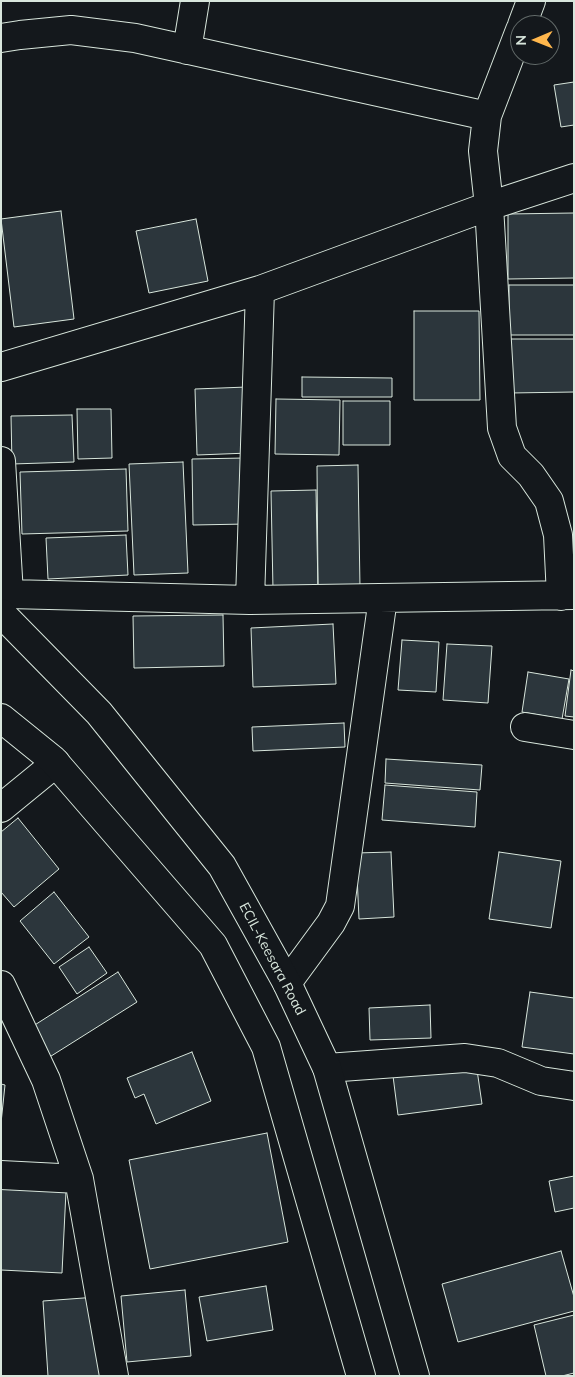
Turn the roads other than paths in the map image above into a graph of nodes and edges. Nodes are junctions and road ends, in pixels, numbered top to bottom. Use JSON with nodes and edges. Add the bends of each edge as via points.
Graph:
{"nodes":[{"id":1,"x":195,"y":1,"type":"edge"},
{"id":2,"x":531,"y":1,"type":"edge"},
{"id":3,"x":526,"y":15,"type":"edge"},
{"id":4,"x":1,"y":38,"type":"edge"},
{"id":5,"x":187,"y":50,"type":"junction"},
{"id":6,"x":510,"y":56,"type":"edge"},
{"id":7,"x":487,"y":116,"type":"junction"},
{"id":8,"x":574,"y":178,"type":"edge"},
{"id":9,"x":489,"y":206,"type":"junction"},
{"id":10,"x":260,"y":290,"type":"junction"},
{"id":11,"x":1,"y":367,"type":"edge"},
{"id":12,"x":1,"y":461,"type":"edge"},
{"id":13,"x":567,"y":596,"type":"edge"},
{"id":14,"x":383,"y":598,"type":"junction"},
{"id":15,"x":250,"y":600,"type":"junction"},
{"id":16,"x":4,"y":604,"type":"edge"},
{"id":17,"x":1,"y":718,"type":"edge"},
{"id":18,"x":525,"y":727,"type":"dead end"},
{"id":19,"x":574,"y":735,"type":"edge"},
{"id":20,"x":56,"y":763,"type":"junction"},
{"id":21,"x":1,"y":808,"type":"edge"},
{"id":22,"x":287,"y":983,"type":"junction"},
{"id":23,"x":1,"y":985,"type":"edge"},
{"id":24,"x":327,"y":1068,"type":"junction"},
{"id":25,"x":574,"y":1086,"type":"edge"},
{"id":26,"x":1,"y":1175,"type":"edge"},
{"id":27,"x":79,"y":1179,"type":"junction"},
{"id":28,"x":114,"y":1376,"type":"edge"},
{"id":29,"x":360,"y":1376,"type":"edge"},
{"id":30,"x":415,"y":1376,"type":"edge"}],
"edges":[{"from":1,"to":5,"type":"street"},
{"from":2,"to":3,"type":"street"},
{"from":4,"to":5,"type":"street","via":[[71,30],[135,38]]},
{"from":5,"to":7,"type":"street"},
{"from":6,"to":7,"type":"street"},
{"from":7,"to":9,"type":"street","via":[[483,151]]},
{"from":8,"to":9,"type":"street"},
{"from":9,"to":10,"type":"street"},
{"from":9,"to":13,"type":"street","via":[[502,428],[512,456],[549,500]]},
{"from":10,"to":11,"type":"street"},
{"from":10,"to":15,"type":"street"},
{"from":12,"to":16,"type":"street"},
{"from":13,"to":14,"type":"street"},
{"from":14,"to":15,"type":"street"},
{"from":14,"to":22,"type":"street","via":[[340,906]]},
{"from":15,"to":16,"type":"street"},
{"from":16,"to":22,"type":"street","name":"ECIL-Keesara Road","via":[[99,713],[222,866]]},
{"from":17,"to":20,"type":"street"},
{"from":18,"to":19,"type":"street"},
{"from":20,"to":21,"type":"street"},
{"from":20,"to":29,"type":"street","via":[[213,945],[266,1047]]},
{"from":22,"to":24,"type":"street","name":"ECIL-Keesara Road"},
{"from":23,"to":27,"type":"street","via":[[46,1080]]},
{"from":24,"to":25,"type":"street","via":[[465,1058],[498,1064],[541,1081]]},
{"from":24,"to":30,"type":"street","name":"ECIL-Keesara Road"},
{"from":26,"to":27,"type":"street"},
{"from":27,"to":28,"type":"street"}]}
